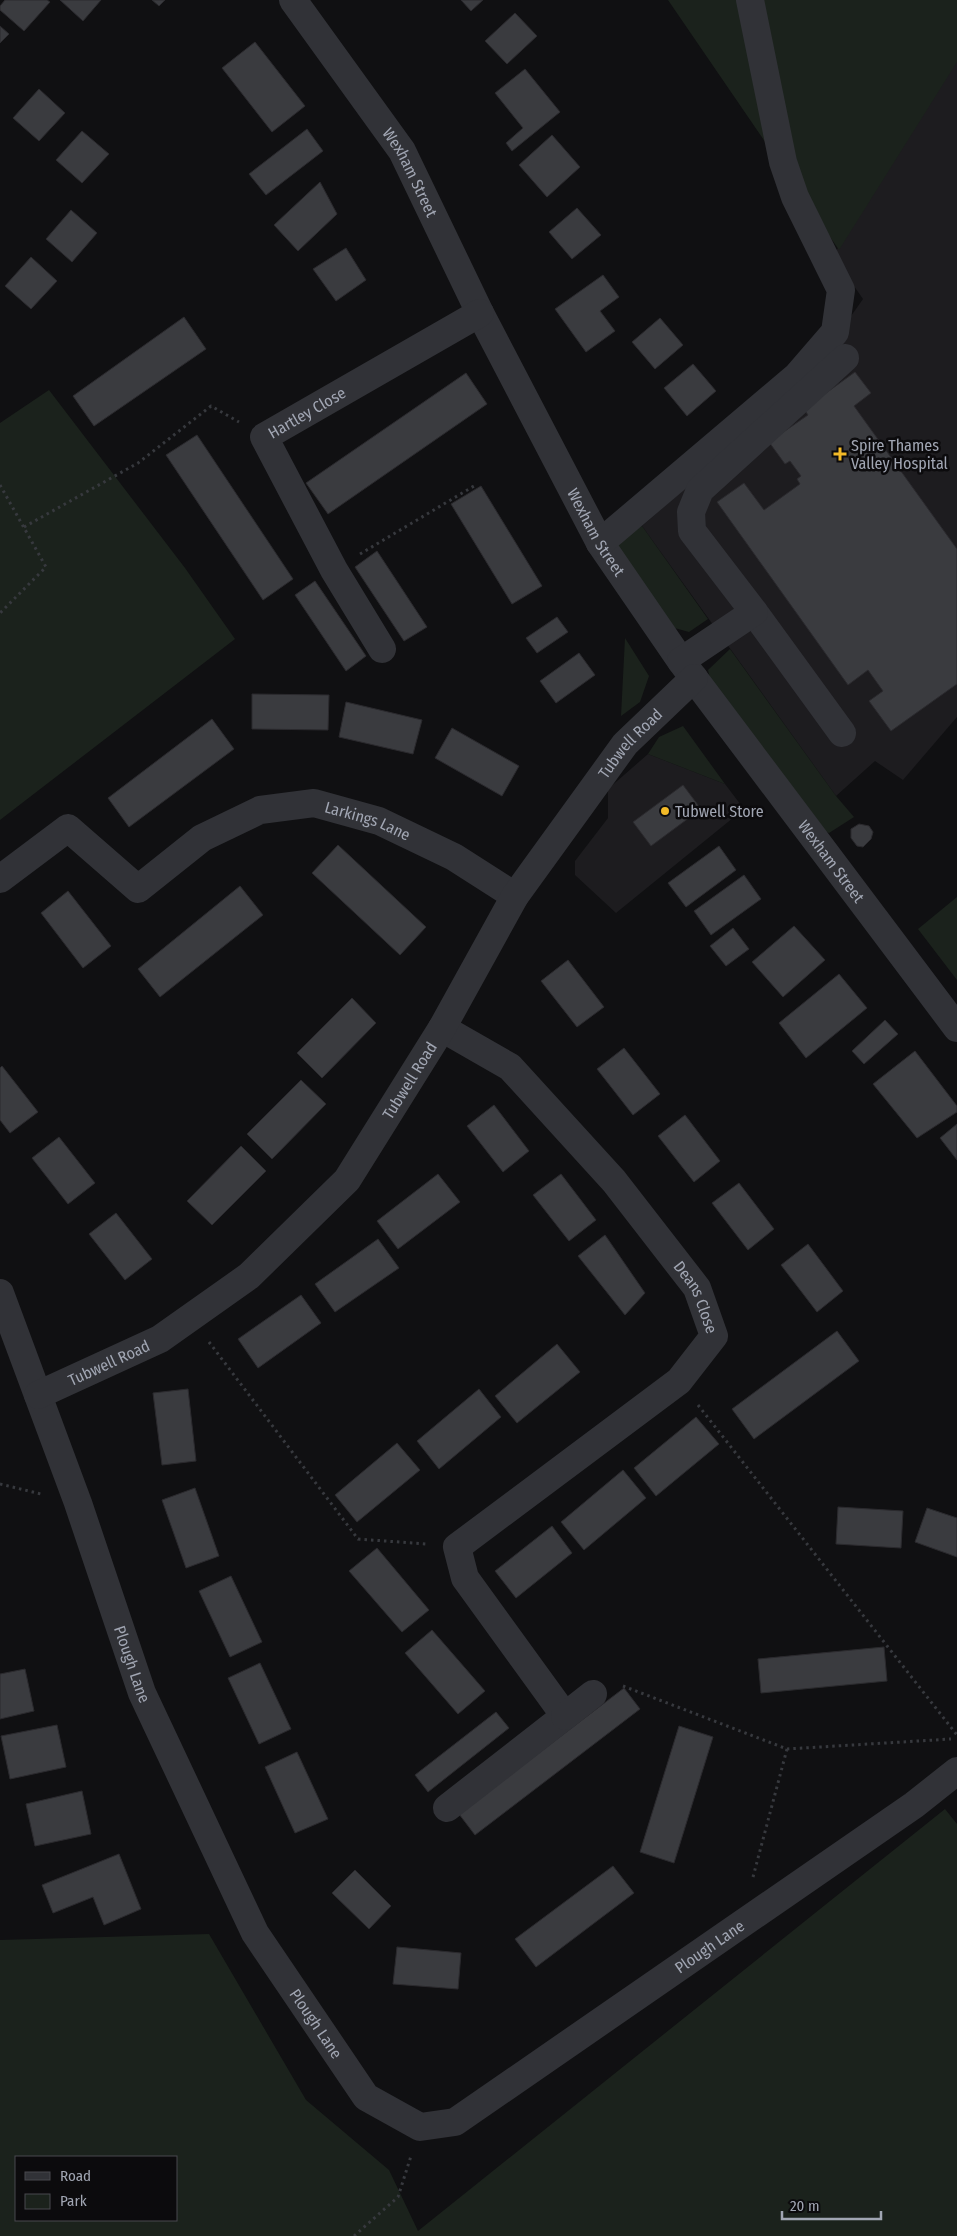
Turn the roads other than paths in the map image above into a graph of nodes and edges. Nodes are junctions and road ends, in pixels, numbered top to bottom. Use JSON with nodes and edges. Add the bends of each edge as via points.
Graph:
{"nodes":[{"id":1,"x":293,"y":0,"type":"edge"},
{"id":2,"x":750,"y":0,"type":"edge"},
{"id":3,"x":480,"y":313,"type":"junction"},
{"id":4,"x":845,"y":358,"type":"dead end"},
{"id":5,"x":600,"y":543,"type":"junction"},
{"id":6,"x":754,"y":612,"type":"junction"},
{"id":7,"x":382,"y":649,"type":"dead end"},
{"id":8,"x":687,"y":669,"type":"junction"},
{"id":9,"x":842,"y":733,"type":"dead end"},
{"id":10,"x":0,"y":879,"type":"edge"},
{"id":11,"x":515,"y":896,"type":"junction"},
{"id":12,"x":442,"y":1028,"type":"junction"},
{"id":13,"x":957,"y":1028,"type":"edge"},
{"id":14,"x":0,"y":1293,"type":"edge"},
{"id":15,"x":38,"y":1395,"type":"junction"},
{"id":16,"x":593,"y":1694,"type":"road end"},
{"id":17,"x":565,"y":1716,"type":"junction"},
{"id":18,"x":957,"y":1771,"type":"edge"},
{"id":19,"x":447,"y":1808,"type":"dead end"}],
"edges":[{"from":1,"to":3,"type":"street","name":"Wexham Street","via":[[402,151]]},
{"from":2,"to":5,"type":"street","via":[[783,162],[794,197],[841,290],[835,332],[797,376]]},
{"from":3,"to":5,"type":"street","name":"Wexham Street"},
{"from":3,"to":7,"type":"street","name":"Hartley Close","via":[[264,437],[334,570]]},
{"from":4,"to":6,"type":"street","via":[[700,490],[691,512],[692,531]]},
{"from":5,"to":8,"type":"street","name":"Wexham Street"},
{"from":6,"to":8,"type":"street","name":"Tubwell Road"},
{"from":6,"to":9,"type":"street"},
{"from":8,"to":11,"type":"street","name":"Tubwell Road","via":[[625,744]]},
{"from":8,"to":13,"type":"street","name":"Wexham Street"},
{"from":10,"to":11,"type":"street","name":"Larkings Lane","via":[[68,828],[138,889],[202,838],[260,810],[314,803],[380,821],[454,857]]},
{"from":11,"to":12,"type":"street","name":"Tubwell Road"},
{"from":12,"to":15,"type":"street","name":"Tubwell Road","via":[[347,1180],[249,1276],[160,1339]]},
{"from":12,"to":17,"type":"street","name":"Deans Close","via":[[510,1067],[614,1181],[697,1288],[714,1336],[679,1382],[457,1547],[465,1578]]},
{"from":14,"to":15,"type":"street","name":"Plough Lane"},
{"from":15,"to":18,"type":"street","name":"Plough Lane","via":[[142,1693],[255,1933],[366,2097],[420,2127],[454,2122],[914,1805]]},
{"from":16,"to":17,"type":"street"},
{"from":17,"to":19,"type":"street"}]}
